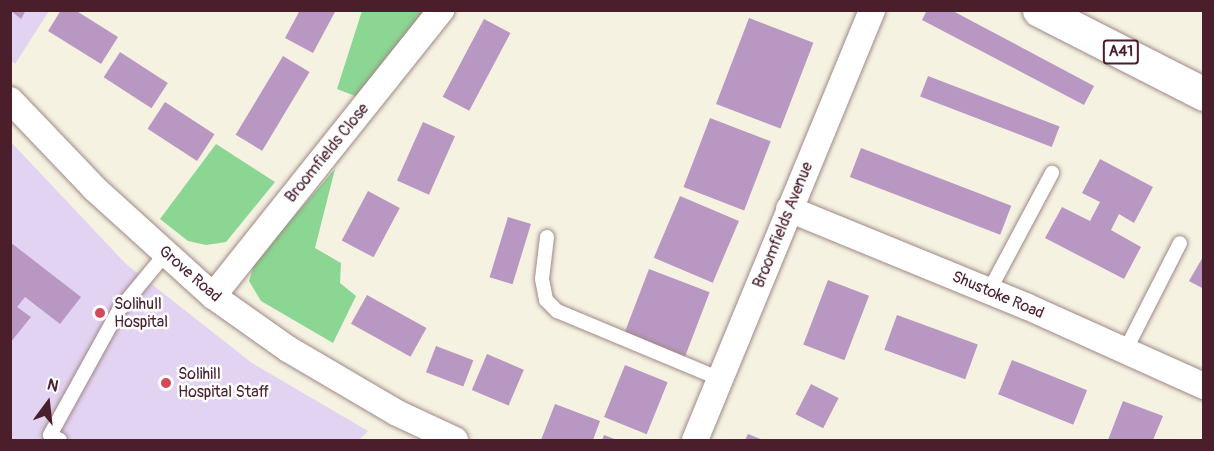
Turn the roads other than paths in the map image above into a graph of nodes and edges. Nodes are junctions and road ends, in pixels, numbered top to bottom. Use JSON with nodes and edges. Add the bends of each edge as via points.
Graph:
{"nodes":[{"id":1,"x":441,"y":10,"type":"edge"},
{"id":2,"x":872,"y":10,"type":"edge"},
{"id":3,"x":1039,"y":10,"type":"edge"},
{"id":4,"x":1203,"y":94,"type":"edge"},
{"id":5,"x":10,"y":100,"type":"edge"},
{"id":6,"x":1052,"y":173,"type":"dead end"},
{"id":7,"x":789,"y":209,"type":"junction"},
{"id":8,"x":547,"y":237,"type":"dead end"},
{"id":9,"x":1180,"y":243,"type":"dead end"},
{"id":10,"x":166,"y":253,"type":"junction"},
{"id":11,"x":989,"y":291,"type":"junction"},
{"id":12,"x":213,"y":296,"type":"junction"},
{"id":13,"x":1125,"y":351,"type":"junction"},
{"id":14,"x":720,"y":379,"type":"junction"},
{"id":15,"x":1203,"y":386,"type":"edge"},
{"id":16,"x":60,"y":441,"type":"edge"},
{"id":17,"x":455,"y":441,"type":"edge"},
{"id":18,"x":695,"y":441,"type":"edge"}],
"edges":[{"from":1,"to":12,"type":"street","name":"Broomfields Close"},
{"from":2,"to":7,"type":"street","name":"Broomfields Avenue"},
{"from":3,"to":4,"type":"highway","number":"A41"},
{"from":5,"to":10,"type":"street","name":"Grove Road","via":[[94,188]]},
{"from":6,"to":11,"type":"lane"},
{"from":7,"to":11,"type":"street","name":"Shustoke Road"},
{"from":7,"to":14,"type":"street","name":"Broomfields Avenue"},
{"from":8,"to":14,"type":"lane","via":[[542,279],[546,300],[557,310]]},
{"from":9,"to":13,"type":"lane"},
{"from":10,"to":12,"type":"street","name":"Grove Road"},
{"from":10,"to":16,"type":"lane","via":[[119,310],[50,435]]},
{"from":11,"to":13,"type":"street","name":"Shustoke Road"},
{"from":12,"to":17,"type":"street","name":"Grove Road","via":[[288,349],[397,414]]},
{"from":13,"to":15,"type":"street","name":"Shustoke Road"},
{"from":14,"to":18,"type":"street","name":"Broomfields Avenue"}]}
